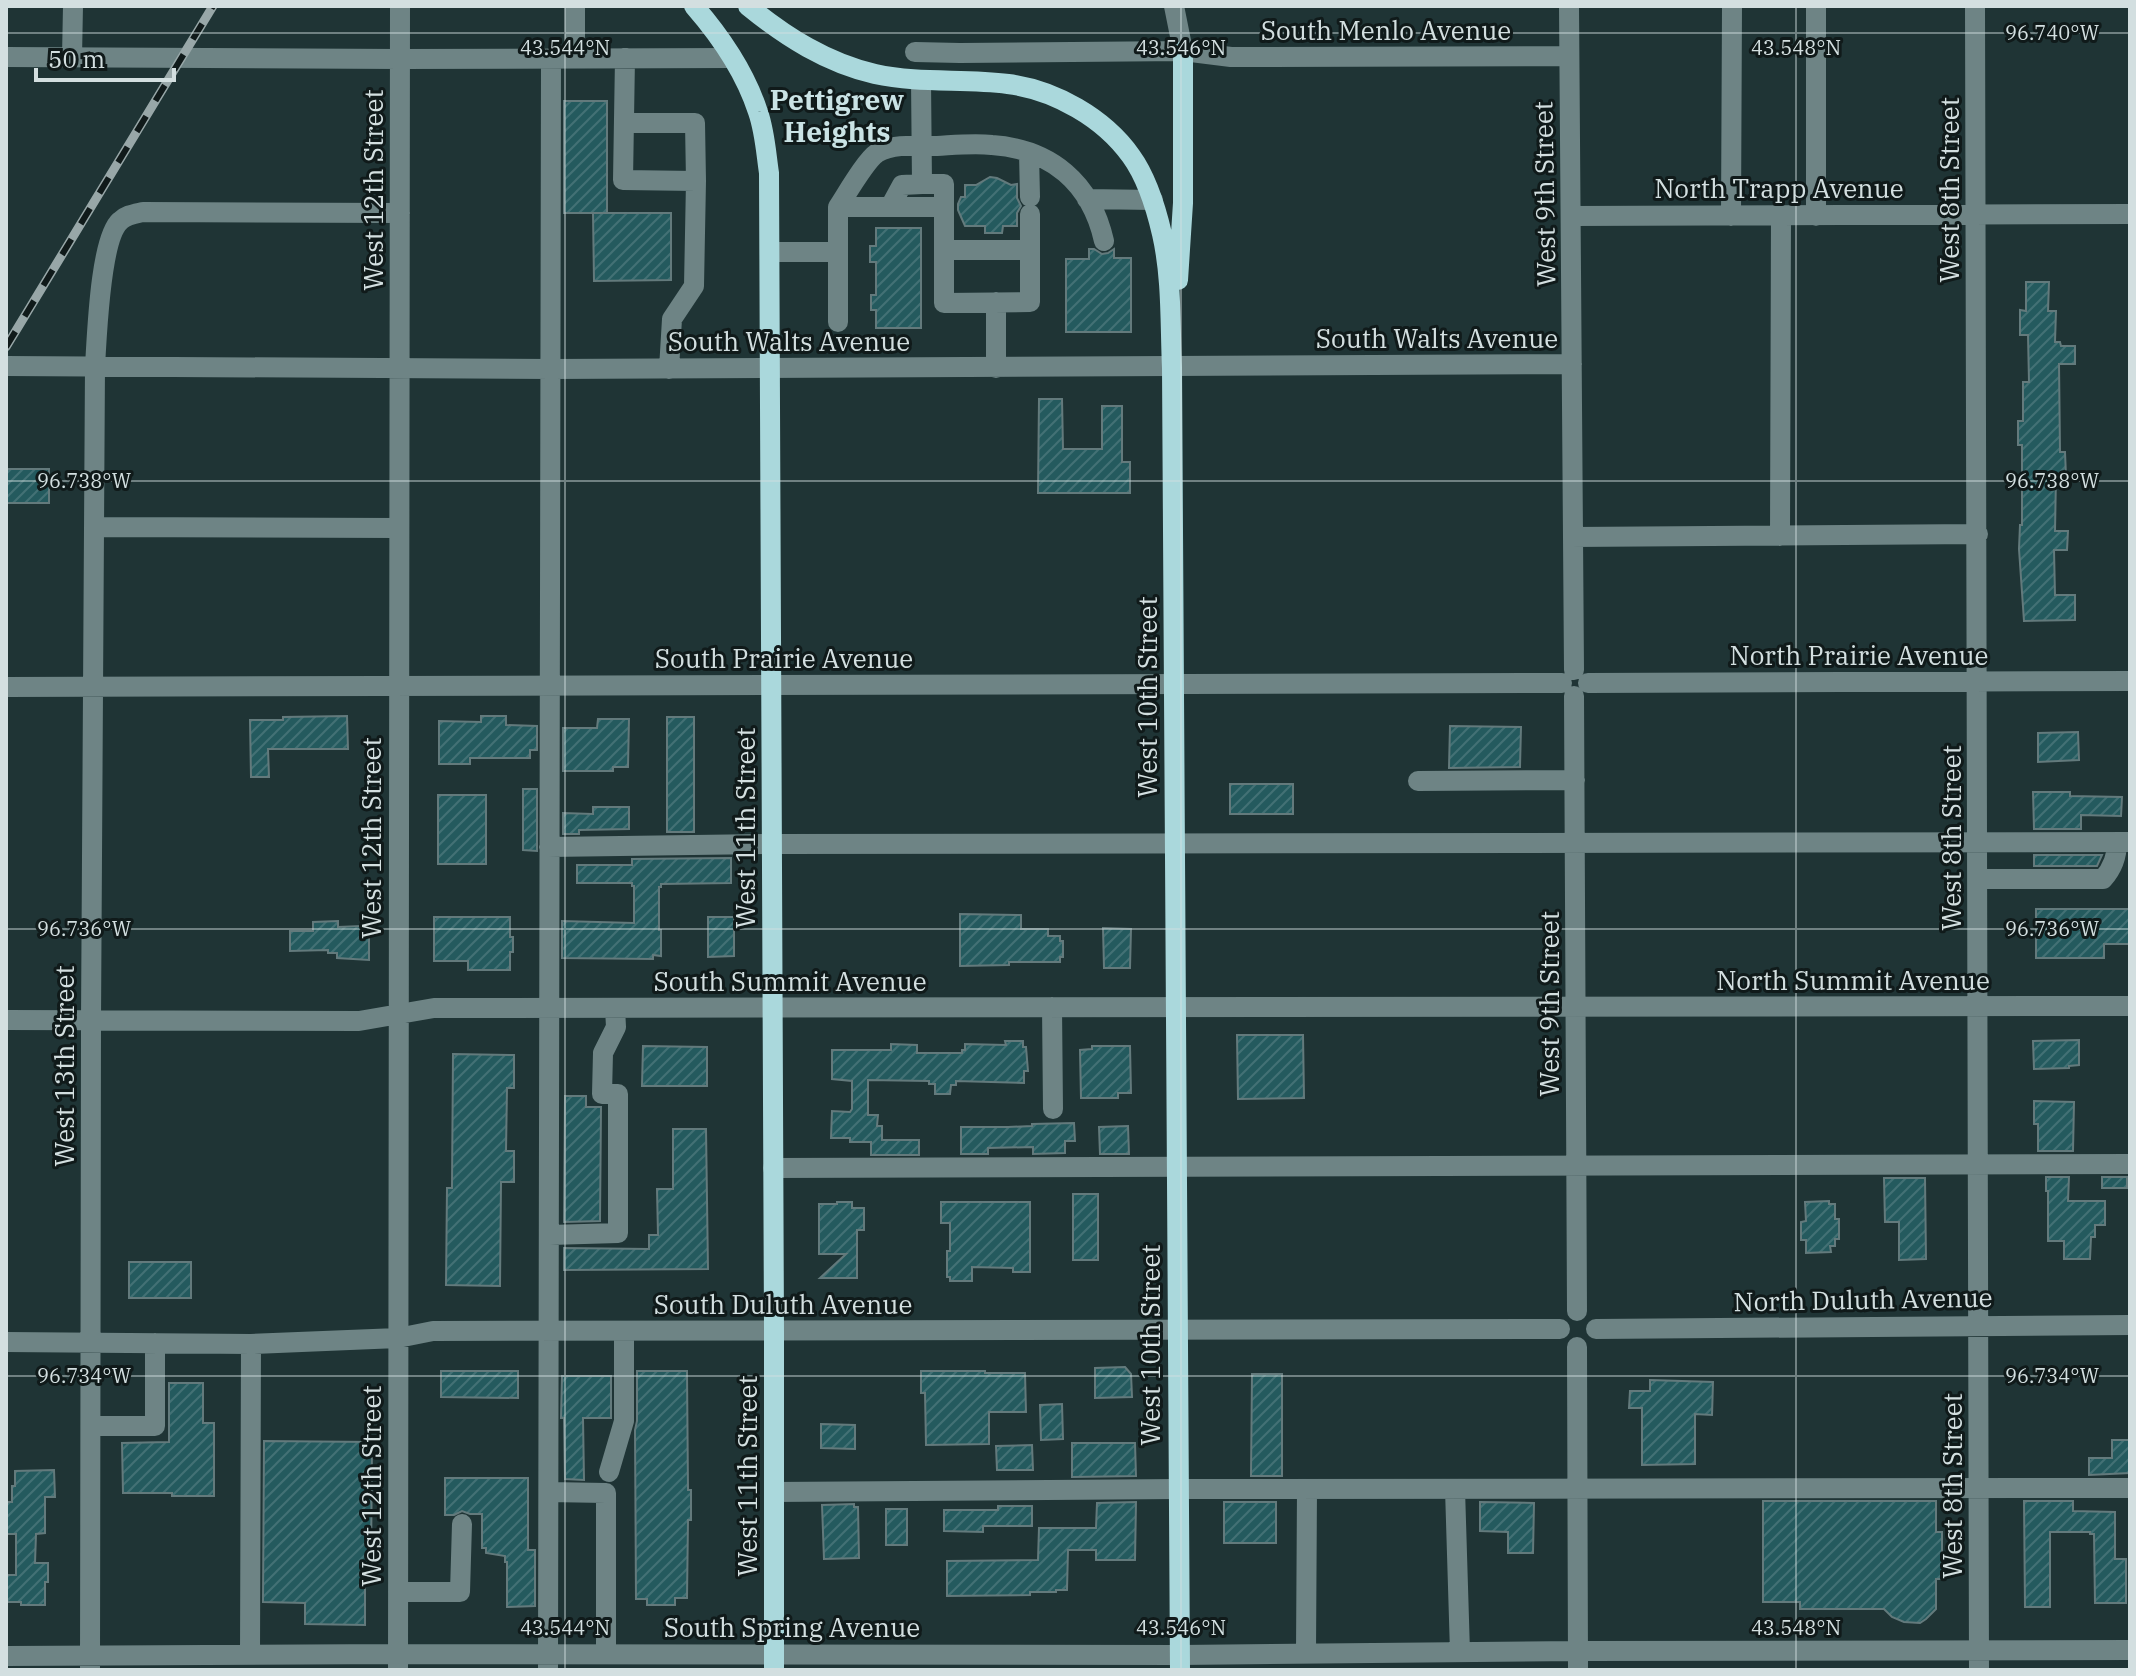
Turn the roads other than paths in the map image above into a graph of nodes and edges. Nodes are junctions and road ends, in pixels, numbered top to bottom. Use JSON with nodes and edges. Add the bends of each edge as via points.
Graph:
{"nodes":[{"id":1,"x":73,"y":6,"type":"edge"},
{"id":2,"x":400,"y":6,"type":"edge"},
{"id":3,"x":575,"y":6,"type":"edge"},
{"id":4,"x":694,"y":6,"type":"edge"},
{"id":5,"x":748,"y":6,"type":"edge"},
{"id":6,"x":1174,"y":6,"type":"edge"},
{"id":7,"x":1569,"y":6,"type":"edge"},
{"id":8,"x":1732,"y":6,"type":"edge"},
{"id":9,"x":1816,"y":6,"type":"edge"},
{"id":10,"x":1975,"y":6,"type":"edge"},
{"id":11,"x":1183,"y":51,"type":"junction"},
{"id":12,"x":915,"y":52,"type":"dead end"},
{"id":13,"x":1569,"y":56,"type":"junction"},
{"id":14,"x":6,"y":57,"type":"edge"},
{"id":15,"x":72,"y":57,"type":"junction"},
{"id":16,"x":551,"y":58,"type":"junction"},
{"id":17,"x":575,"y":58,"type":"junction"},
{"id":18,"x":625,"y":58,"type":"junction"},
{"id":19,"x":732,"y":58,"type":"junction"},
{"id":20,"x":400,"y":59,"type":"junction"},
{"id":21,"x":921,"y":80,"type":"junction"},
{"id":22,"x":624,"y":123,"type":"junction"},
{"id":23,"x":921,"y":146,"type":"junction"},
{"id":24,"x":1029,"y":153,"type":"junction"},
{"id":25,"x":696,"y":181,"type":"junction"},
{"id":26,"x":922,"y":184,"type":"junction"},
{"id":27,"x":1087,"y":199,"type":"junction"},
{"id":28,"x":1153,"y":200,"type":"junction"},
{"id":29,"x":838,"y":207,"type":"junction"},
{"id":30,"x":890,"y":207,"type":"junction"},
{"id":31,"x":944,"y":207,"type":"junction"},
{"id":32,"x":400,"y":213,"type":"junction"},
{"id":33,"x":1976,"y":213,"type":"junction"},
{"id":34,"x":2130,"y":214,"type":"edge"},
{"id":35,"x":1572,"y":216,"type":"junction"},
{"id":36,"x":1731,"y":216,"type":"junction"},
{"id":37,"x":1781,"y":216,"type":"junction"},
{"id":38,"x":1816,"y":216,"type":"junction"},
{"id":39,"x":1104,"y":241,"type":"dead end"},
{"id":40,"x":944,"y":250,"type":"junction"},
{"id":41,"x":1030,"y":250,"type":"junction"},
{"id":42,"x":770,"y":252,"type":"junction"},
{"id":43,"x":838,"y":252,"type":"junction"},
{"id":44,"x":996,"y":302,"type":"junction"},
{"id":45,"x":838,"y":322,"type":"dead end"},
{"id":46,"x":1572,"y":364,"type":"junction"},
{"id":47,"x":6,"y":366,"type":"edge"},
{"id":48,"x":95,"y":366,"type":"junction"},
{"id":49,"x":400,"y":368,"type":"junction"},
{"id":50,"x":770,"y":368,"type":"junction"},
{"id":51,"x":996,"y":368,"type":"junction"},
{"id":52,"x":1172,"y":368,"type":"junction"},
{"id":53,"x":551,"y":369,"type":"junction"},
{"id":54,"x":669,"y":369,"type":"junction"},
{"id":55,"x":94,"y":527,"type":"junction"},
{"id":56,"x":398,"y":528,"type":"junction"},
{"id":57,"x":1978,"y":534,"type":"junction"},
{"id":58,"x":1780,"y":536,"type":"junction"},
{"id":59,"x":1573,"y":537,"type":"junction"},
{"id":60,"x":1978,"y":681,"type":"junction"},
{"id":61,"x":2130,"y":681,"type":"edge"},
{"id":62,"x":1574,"y":683,"type":"junction"},
{"id":63,"x":771,"y":684,"type":"junction"},
{"id":64,"x":1174,"y":684,"type":"junction"},
{"id":65,"x":550,"y":685,"type":"junction"},
{"id":66,"x":398,"y":686,"type":"junction"},
{"id":67,"x":6,"y":687,"type":"edge"},
{"id":68,"x":92,"y":687,"type":"junction"},
{"id":69,"x":1575,"y":780,"type":"junction"},
{"id":70,"x":1418,"y":781,"type":"dead end"},
{"id":71,"x":1978,"y":841,"type":"junction"},
{"id":72,"x":1575,"y":842,"type":"junction"},
{"id":73,"x":2124,"y":842,"type":"edge"},
{"id":74,"x":772,"y":844,"type":"junction"},
{"id":75,"x":1174,"y":844,"type":"junction"},
{"id":76,"x":549,"y":847,"type":"junction"},
{"id":77,"x":1978,"y":879,"type":"junction"},
{"id":78,"x":1576,"y":1005,"type":"junction"},
{"id":79,"x":2130,"y":1006,"type":"edge"},
{"id":80,"x":1052,"y":1007,"type":"junction"},
{"id":81,"x":1175,"y":1007,"type":"junction"},
{"id":82,"x":1978,"y":1007,"type":"junction"},
{"id":83,"x":551,"y":1008,"type":"junction"},
{"id":84,"x":615,"y":1008,"type":"junction"},
{"id":85,"x":772,"y":1008,"type":"junction"},
{"id":86,"x":398,"y":1015,"type":"junction"},
{"id":87,"x":6,"y":1020,"type":"edge"},
{"id":88,"x":91,"y":1020,"type":"junction"},
{"id":89,"x":1053,"y":1109,"type":"dead end"},
{"id":90,"x":1576,"y":1164,"type":"junction"},
{"id":91,"x":1978,"y":1164,"type":"junction"},
{"id":92,"x":2130,"y":1164,"type":"edge"},
{"id":93,"x":1176,"y":1166,"type":"junction"},
{"id":94,"x":773,"y":1168,"type":"junction"},
{"id":95,"x":550,"y":1235,"type":"junction"},
{"id":96,"x":1577,"y":1311,"type":"junction"},
{"id":97,"x":1978,"y":1325,"type":"junction"},
{"id":98,"x":2130,"y":1325,"type":"edge"},
{"id":99,"x":1560,"y":1329,"type":"junction"},
{"id":100,"x":1596,"y":1329,"type":"junction"},
{"id":101,"x":1177,"y":1330,"type":"junction"},
{"id":102,"x":549,"y":1331,"type":"junction"},
{"id":103,"x":624,"y":1331,"type":"junction"},
{"id":104,"x":774,"y":1331,"type":"junction"},
{"id":105,"x":398,"y":1338,"type":"junction"},
{"id":106,"x":6,"y":1342,"type":"edge"},
{"id":107,"x":91,"y":1342,"type":"junction"},
{"id":108,"x":155,"y":1343,"type":"junction"},
{"id":109,"x":251,"y":1344,"type":"junction"},
{"id":110,"x":1577,"y":1347,"type":"junction"},
{"id":111,"x":91,"y":1426,"type":"junction"},
{"id":112,"x":609,"y":1472,"type":"dead end"},
{"id":113,"x":1979,"y":1487,"type":"junction"},
{"id":114,"x":2130,"y":1488,"type":"edge"},
{"id":115,"x":1178,"y":1489,"type":"junction"},
{"id":116,"x":1307,"y":1489,"type":"junction"},
{"id":117,"x":1455,"y":1489,"type":"junction"},
{"id":118,"x":1578,"y":1489,"type":"junction"},
{"id":119,"x":549,"y":1492,"type":"junction"},
{"id":120,"x":774,"y":1492,"type":"junction"},
{"id":121,"x":462,"y":1524,"type":"dead end"},
{"id":122,"x":398,"y":1592,"type":"junction"},
{"id":123,"x":2130,"y":1650,"type":"edge"},
{"id":124,"x":1460,"y":1652,"type":"junction"},
{"id":125,"x":1306,"y":1653,"type":"junction"},
{"id":126,"x":606,"y":1654,"type":"junction"},
{"id":127,"x":250,"y":1655,"type":"junction"},
{"id":128,"x":6,"y":1656,"type":"edge"},
{"id":129,"x":1578,"y":1660,"type":"edge"},
{"id":130,"x":1979,"y":1660,"type":"edge"},
{"id":131,"x":398,"y":1662,"type":"edge"},
{"id":132,"x":548,"y":1662,"type":"edge"},
{"id":133,"x":774,"y":1662,"type":"edge"},
{"id":134,"x":1011,"y":1662,"type":"edge"},
{"id":135,"x":1180,"y":1662,"type":"edge"},
{"id":136,"x":90,"y":1663,"type":"edge"}],
"edges":[{"from":1,"to":15,"type":"street"},
{"from":2,"to":20,"type":"street","name":"West 12th Street"},
{"from":3,"to":17,"type":"street"},
{"from":4,"to":19,"type":"main road","name":"West 11th Street"},
{"from":5,"to":21,"type":"main road","name":"West 10th Street","via":[[804,46],[836,61],[874,74]]},
{"from":6,"to":11,"type":"street"},
{"from":7,"to":13,"type":"street","name":"West 9th Street"},
{"from":8,"to":36,"type":"street"},
{"from":9,"to":38,"type":"street"},
{"from":10,"to":33,"type":"street","name":"West 8th Street"},
{"from":11,"to":12,"type":"street","name":"South Menlo Avenue"},
{"from":11,"to":13,"type":"street","name":"South Menlo Avenue","via":[[1231,57]]},
{"from":11,"to":52,"type":"main road","via":[[1183,203]]},
{"from":13,"to":35,"type":"street","name":"West 9th Street"},
{"from":14,"to":15,"type":"street"},
{"from":15,"to":20,"type":"street"},
{"from":16,"to":17,"type":"street"},
{"from":16,"to":20,"type":"street"},
{"from":16,"to":53,"type":"street"},
{"from":17,"to":18,"type":"street"},
{"from":18,"to":19,"type":"street"},
{"from":18,"to":22,"type":"street"},
{"from":19,"to":42,"type":"main road","name":"West 11th Street","via":[[759,114],[764,139]]},
{"from":20,"to":32,"type":"street","name":"West 12th Street"},
{"from":21,"to":23,"type":"street"},
{"from":21,"to":28,"type":"main road","name":"West 10th Street","via":[[1009,84],[1060,99],[1114,136],[1131,156]]},
{"from":22,"to":25,"type":"street","via":[[695,123]]},
{"from":22,"to":25,"type":"street","via":[[623,180]]},
{"from":23,"to":24,"type":"street","via":[[993,145]]},
{"from":23,"to":26,"type":"street"},
{"from":23,"to":29,"type":"street","via":[[875,154]]},
{"from":24,"to":27,"type":"street","via":[[1053,161]]},
{"from":24,"to":41,"type":"street"},
{"from":25,"to":54,"type":"street","via":[[694,286],[672,319]]},
{"from":26,"to":30,"type":"street","via":[[902,185]]},
{"from":26,"to":31,"type":"street","via":[[944,184]]},
{"from":27,"to":28,"type":"street"},
{"from":27,"to":39,"type":"street"},
{"from":28,"to":52,"type":"main road","name":"West 10th Street","via":[[1168,273]]},
{"from":29,"to":30,"type":"street"},
{"from":29,"to":43,"type":"street"},
{"from":30,"to":31,"type":"street"},
{"from":31,"to":40,"type":"street"},
{"from":32,"to":48,"type":"street","name":"West 13th Street","via":[[130,214],[113,230],[108,245]]},
{"from":32,"to":49,"type":"street","name":"West 12th Street"},
{"from":33,"to":34,"type":"street","name":"North Trapp Avenue"},
{"from":33,"to":38,"type":"street","name":"North Trapp Avenue"},
{"from":33,"to":57,"type":"street","name":"West 8th Street"},
{"from":35,"to":36,"type":"street","name":"North Trapp Avenue"},
{"from":35,"to":46,"type":"street","name":"West 9th Street"},
{"from":36,"to":37,"type":"street","name":"North Trapp Avenue"},
{"from":37,"to":38,"type":"street","name":"North Trapp Avenue"},
{"from":37,"to":58,"type":"street"},
{"from":40,"to":41,"type":"street"},
{"from":40,"to":44,"type":"street","via":[[944,303]]},
{"from":41,"to":44,"type":"street","via":[[1030,302]]},
{"from":42,"to":43,"type":"street"},
{"from":42,"to":50,"type":"main road","name":"West 11th Street"},
{"from":43,"to":45,"type":"street"},
{"from":44,"to":51,"type":"street"},
{"from":46,"to":52,"type":"street","name":"South Walts Avenue"},
{"from":46,"to":59,"type":"street","name":"West 9th Street"},
{"from":47,"to":48,"type":"street","name":"South Walts Avenue"},
{"from":48,"to":49,"type":"street","name":"South Walts Avenue"},
{"from":48,"to":55,"type":"street","name":"West 13th Street"},
{"from":49,"to":53,"type":"street","name":"South Walts Avenue"},
{"from":49,"to":56,"type":"street","name":"West 12th Street"},
{"from":50,"to":51,"type":"street","name":"South Walts Avenue"},
{"from":50,"to":54,"type":"street","name":"South Walts Avenue"},
{"from":50,"to":63,"type":"main road","name":"West 11th Street"},
{"from":51,"to":52,"type":"street","name":"South Walts Avenue"},
{"from":52,"to":64,"type":"main road","name":"West 10th Street"},
{"from":53,"to":54,"type":"street","name":"South Walts Avenue"},
{"from":53,"to":65,"type":"street"},
{"from":55,"to":56,"type":"street"},
{"from":55,"to":68,"type":"street","name":"West 13th Street"},
{"from":56,"to":66,"type":"street","name":"West 12th Street"},
{"from":57,"to":58,"type":"street"},
{"from":57,"to":60,"type":"street","name":"West 8th Street"},
{"from":58,"to":59,"type":"street"},
{"from":59,"to":62,"type":"street","name":"West 9th Street"},
{"from":60,"to":61,"type":"street","name":"North Prairie Avenue"},
{"from":60,"to":62,"type":"street","name":"North Prairie Avenue"},
{"from":60,"to":71,"type":"street","name":"West 8th Street"},
{"from":62,"to":64,"type":"street","name":"South Prairie Avenue"},
{"from":62,"to":69,"type":"street","name":"West 9th Street"},
{"from":63,"to":64,"type":"street","name":"South Prairie Avenue"},
{"from":63,"to":65,"type":"street","name":"South Prairie Avenue"},
{"from":63,"to":74,"type":"main road","name":"West 11th Street"},
{"from":64,"to":75,"type":"main road","name":"West 10th Street"},
{"from":65,"to":66,"type":"street","name":"South Prairie Avenue"},
{"from":65,"to":76,"type":"street"},
{"from":66,"to":68,"type":"street","name":"South Prairie Avenue"},
{"from":66,"to":86,"type":"street","name":"West 12th Street"},
{"from":67,"to":68,"type":"street","name":"South Prairie Avenue"},
{"from":68,"to":88,"type":"street","name":"West 13th Street"},
{"from":69,"to":70,"type":"street"},
{"from":69,"to":72,"type":"street","name":"West 9th Street"},
{"from":71,"to":72,"type":"street"},
{"from":71,"to":73,"type":"street"},
{"from":71,"to":77,"type":"street","name":"West 8th Street"},
{"from":72,"to":75,"type":"street"},
{"from":72,"to":78,"type":"street","name":"West 9th Street"},
{"from":73,"to":77,"type":"street","via":[[2103,879]]},
{"from":74,"to":75,"type":"street"},
{"from":74,"to":76,"type":"street"},
{"from":74,"to":85,"type":"main road","name":"West 11th Street"},
{"from":75,"to":81,"type":"main road","name":"West 10th Street"},
{"from":76,"to":83,"type":"street"},
{"from":77,"to":82,"type":"street","name":"West 8th Street"},
{"from":78,"to":81,"type":"street","name":"South Summit Avenue"},
{"from":78,"to":82,"type":"street","name":"North Summit Avenue"},
{"from":78,"to":90,"type":"street","name":"West 9th Street"},
{"from":79,"to":82,"type":"street","name":"North Summit Avenue"},
{"from":80,"to":81,"type":"street","name":"South Summit Avenue"},
{"from":80,"to":85,"type":"street","name":"South Summit Avenue"},
{"from":80,"to":89,"type":"street"},
{"from":81,"to":93,"type":"main road","name":"West 10th Street"},
{"from":82,"to":91,"type":"street","name":"West 8th Street"},
{"from":83,"to":84,"type":"street","name":"South Summit Avenue"},
{"from":83,"to":86,"type":"street","name":"South Summit Avenue","via":[[434,1008]]},
{"from":83,"to":95,"type":"street"},
{"from":84,"to":85,"type":"street","name":"South Summit Avenue"},
{"from":84,"to":95,"type":"street","via":[[616,1027],[603,1053],[602,1094],[618,1094],[618,1233]]},
{"from":85,"to":94,"type":"main road","name":"West 11th Street"},
{"from":86,"to":88,"type":"street","name":"South Summit Avenue","via":[[359,1021]]},
{"from":86,"to":105,"type":"street","name":"West 12th Street"},
{"from":87,"to":88,"type":"street","name":"South Summit Avenue"},
{"from":88,"to":107,"type":"street","name":"West 13th Street"},
{"from":90,"to":91,"type":"street"},
{"from":90,"to":93,"type":"street"},
{"from":90,"to":96,"type":"street","name":"West 9th Street"},
{"from":91,"to":92,"type":"street"},
{"from":91,"to":97,"type":"street","name":"West 8th Street"},
{"from":93,"to":94,"type":"street"},
{"from":93,"to":101,"type":"main road","name":"West 10th Street"},
{"from":94,"to":104,"type":"main road","name":"West 11th Street"},
{"from":95,"to":102,"type":"street"},
{"from":96,"to":99,"type":"street","via":[[1567,1315]]},
{"from":96,"to":100,"type":"street","via":[[1588,1314]]},
{"from":97,"to":98,"type":"street","name":"North Duluth Avenue"},
{"from":97,"to":100,"type":"street","name":"North Duluth Avenue"},
{"from":97,"to":113,"type":"street","name":"West 8th Street"},
{"from":99,"to":101,"type":"street","name":"South Duluth Avenue"},
{"from":99,"to":110,"type":"street","via":[[1567,1343]]},
{"from":100,"to":110,"type":"street","via":[[1593,1340]]},
{"from":101,"to":104,"type":"street","name":"South Duluth Avenue"},
{"from":101,"to":115,"type":"main road","name":"West 10th Street"},
{"from":102,"to":103,"type":"street","name":"South Duluth Avenue"},
{"from":102,"to":105,"type":"street","name":"South Duluth Avenue","via":[[433,1331]]},
{"from":102,"to":119,"type":"street"},
{"from":103,"to":104,"type":"street","name":"South Duluth Avenue"},
{"from":103,"to":112,"type":"street","via":[[624,1421]]},
{"from":104,"to":120,"type":"main road","name":"West 11th Street"},
{"from":105,"to":109,"type":"street","name":"South Duluth Avenue"},
{"from":105,"to":122,"type":"street","name":"West 12th Street"},
{"from":106,"to":107,"type":"street","name":"South Duluth Avenue"},
{"from":107,"to":108,"type":"street","name":"South Duluth Avenue"},
{"from":107,"to":111,"type":"street","name":"West 13th Street"},
{"from":108,"to":109,"type":"street","name":"South Duluth Avenue"},
{"from":108,"to":111,"type":"street","via":[[155,1426]]},
{"from":109,"to":127,"type":"street"},
{"from":110,"to":118,"type":"street"},
{"from":111,"to":136,"type":"street","name":"West 13th Street"},
{"from":113,"to":114,"type":"street"},
{"from":113,"to":118,"type":"street"},
{"from":113,"to":130,"type":"street","name":"West 8th Street"},
{"from":115,"to":116,"type":"street"},
{"from":115,"to":120,"type":"street"},
{"from":115,"to":135,"type":"main road","name":"West 10th Street"},
{"from":116,"to":117,"type":"street"},
{"from":116,"to":125,"type":"street"},
{"from":117,"to":118,"type":"street"},
{"from":117,"to":124,"type":"street"},
{"from":118,"to":129,"type":"street"},
{"from":119,"to":126,"type":"street","via":[[606,1493]]},
{"from":119,"to":132,"type":"street"},
{"from":120,"to":133,"type":"main road","name":"West 11th Street"},
{"from":121,"to":122,"type":"street","via":[[460,1592]]},
{"from":122,"to":131,"type":"street","name":"West 12th Street"},
{"from":123,"to":130,"type":"street","name":"South Spring Avenue"},
{"from":124,"to":125,"type":"street","name":"South Spring Avenue"},
{"from":124,"to":129,"type":"street","name":"South Spring Avenue"},
{"from":125,"to":135,"type":"street","name":"South Spring Avenue"},
{"from":126,"to":132,"type":"street","name":"South Spring Avenue"},
{"from":126,"to":133,"type":"street","name":"South Spring Avenue"},
{"from":127,"to":131,"type":"street","name":"South Spring Avenue"},
{"from":127,"to":136,"type":"street","name":"South Spring Avenue"},
{"from":128,"to":136,"type":"street","name":"South Spring Avenue"},
{"from":129,"to":130,"type":"street","name":"South Spring Avenue"},
{"from":131,"to":132,"type":"street","name":"South Spring Avenue"},
{"from":133,"to":134,"type":"street","name":"South Spring Avenue"},
{"from":134,"to":135,"type":"street","name":"South Spring Avenue"}]}
